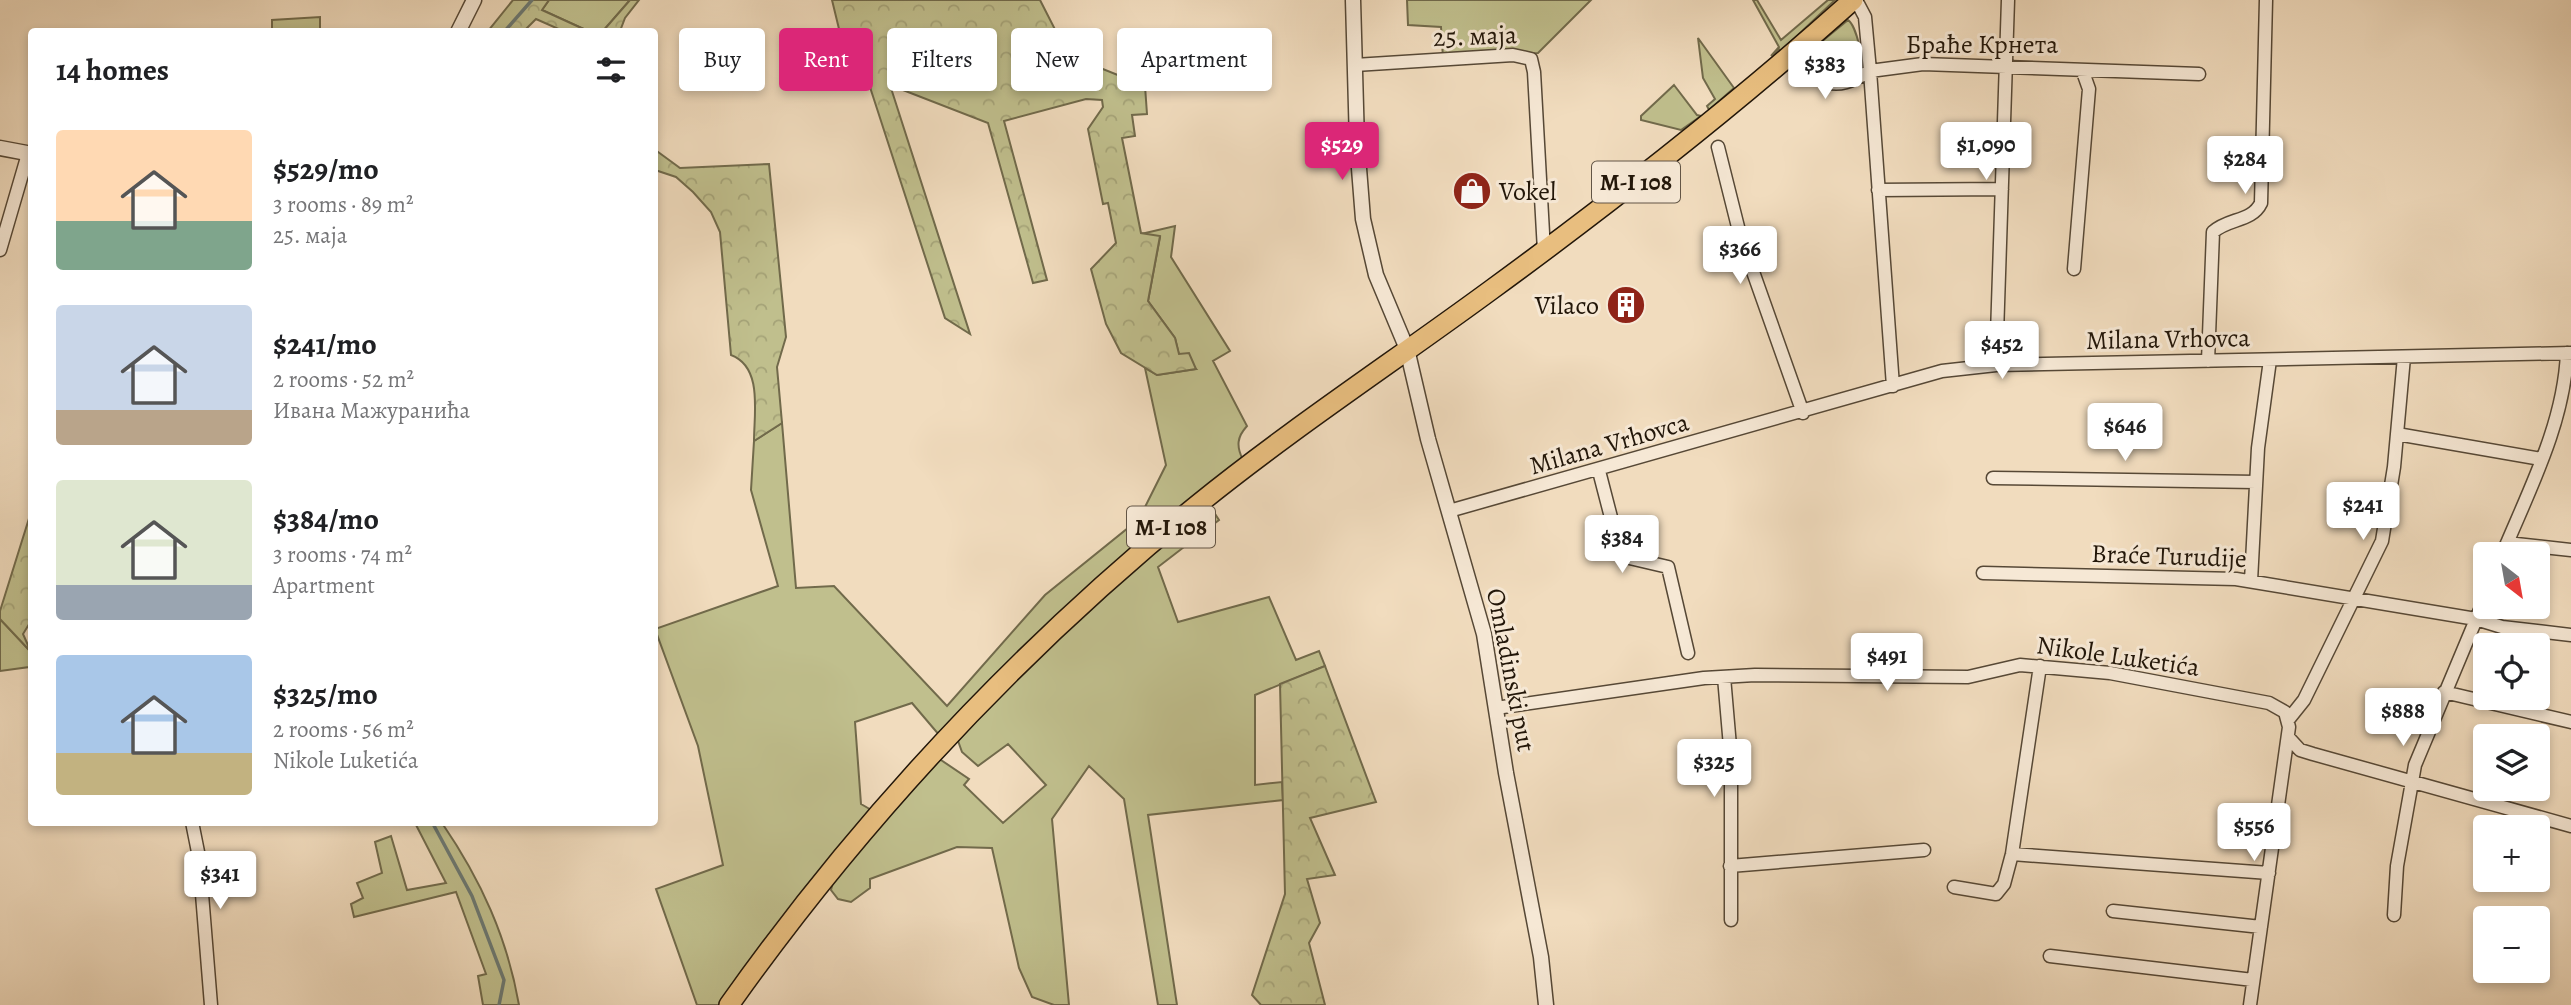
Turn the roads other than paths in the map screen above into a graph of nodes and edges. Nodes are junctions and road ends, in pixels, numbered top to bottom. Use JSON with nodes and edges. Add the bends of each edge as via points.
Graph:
{"nodes":[{"id":1,"x":474,"y":0,"type":"edge"},
{"id":2,"x":1353,"y":0,"type":"edge"},
{"id":3,"x":1855,"y":0,"type":"edge"},
{"id":4,"x":2008,"y":0,"type":"edge"},
{"id":5,"x":2266,"y":0,"type":"edge"},
{"id":6,"x":460,"y":28,"type":"edge"},
{"id":7,"x":1793,"y":54,"type":"junction"},
{"id":8,"x":1355,"y":65,"type":"junction"},
{"id":9,"x":2006,"y":66,"type":"junction"},
{"id":10,"x":1870,"y":71,"type":"junction"},
{"id":11,"x":2082,"y":72,"type":"junction"},
{"id":12,"x":2199,"y":74,"type":"dead end"},
{"id":13,"x":1717,"y":147,"type":"dead end"},
{"id":14,"x":0,"y":148,"type":"edge"},
{"id":15,"x":28,"y":154,"type":"edge"},
{"id":16,"x":28,"y":160,"type":"edge"},
{"id":17,"x":2002,"y":188,"type":"junction"},
{"id":18,"x":1878,"y":190,"type":"junction"},
{"id":19,"x":0,"y":250,"type":"edge"},
{"id":20,"x":1544,"y":251,"type":"junction"},
{"id":21,"x":2074,"y":269,"type":"dead end"},
{"id":22,"x":1407,"y":349,"type":"junction"},
{"id":23,"x":2569,"y":353,"type":"edge"},
{"id":24,"x":2404,"y":357,"type":"junction"},
{"id":25,"x":2270,"y":360,"type":"junction"},
{"id":26,"x":2208,"y":361,"type":"junction"},
{"id":27,"x":1996,"y":365,"type":"junction"},
{"id":28,"x":1893,"y":386,"type":"junction"},
{"id":29,"x":1803,"y":413,"type":"junction"},
{"id":30,"x":2397,"y":434,"type":"junction"},
{"id":31,"x":2541,"y":459,"type":"junction"},
{"id":32,"x":1599,"y":471,"type":"junction"},
{"id":33,"x":1993,"y":478,"type":"dead end"},
{"id":34,"x":2256,"y":482,"type":"junction"},
{"id":35,"x":1449,"y":511,"type":"junction"},
{"id":36,"x":2508,"y":542,"type":"edge"},
{"id":37,"x":2550,"y":550,"type":"edge"},
{"id":38,"x":2571,"y":550,"type":"edge"},
{"id":39,"x":1983,"y":573,"type":"dead end"},
{"id":40,"x":2251,"y":581,"type":"junction"},
{"id":41,"x":2355,"y":599,"type":"junction"},
{"id":42,"x":2473,"y":619,"type":"edge"},
{"id":43,"x":2476,"y":620,"type":"edge"},
{"id":44,"x":2479,"y":620,"type":"edge"},
{"id":45,"x":2571,"y":635,"type":"edge"},
{"id":46,"x":1688,"y":653,"type":"dead end"},
{"id":47,"x":2040,"y":666,"type":"junction"},
{"id":48,"x":1724,"y":677,"type":"junction"},
{"id":49,"x":2444,"y":692,"type":"junction"},
{"id":50,"x":1496,"y":708,"type":"junction"},
{"id":51,"x":2288,"y":720,"type":"junction"},
{"id":52,"x":2571,"y":722,"type":"edge"},
{"id":53,"x":2288,"y":737,"type":"junction"},
{"id":54,"x":2412,"y":783,"type":"junction"},
{"id":55,"x":193,"y":826,"type":"edge"},
{"id":56,"x":2571,"y":826,"type":"edge"},
{"id":57,"x":1924,"y":850,"type":"dead end"},
{"id":58,"x":2012,"y":854,"type":"junction"},
{"id":59,"x":1730,"y":866,"type":"junction"},
{"id":60,"x":2269,"y":873,"type":"junction"},
{"id":61,"x":1954,"y":887,"type":"dead end"},
{"id":62,"x":2113,"y":911,"type":"dead end"},
{"id":63,"x":2394,"y":915,"type":"dead end"},
{"id":64,"x":1731,"y":920,"type":"dead end"},
{"id":65,"x":2261,"y":926,"type":"junction"},
{"id":66,"x":2050,"y":956,"type":"dead end"},
{"id":67,"x":2253,"y":980,"type":"junction"},
{"id":68,"x":211,"y":1005,"type":"edge"},
{"id":69,"x":729,"y":1005,"type":"edge"},
{"id":70,"x":1546,"y":1005,"type":"edge"},
{"id":71,"x":2250,"y":1005,"type":"edge"}],
"edges":[{"from":1,"to":6,"type":"street"},
{"from":2,"to":8,"type":"street"},
{"from":3,"to":7,"type":"main road","number":"M-I 108"},
{"from":3,"to":10,"type":"street","via":[[1865,17]]},
{"from":4,"to":9,"type":"street"},
{"from":5,"to":26,"type":"street","via":[[2261,203],[2252,215],[2213,232]]},
{"from":7,"to":10,"type":"street","via":[[1832,86]]},
{"from":7,"to":20,"type":"main road","number":"M-I 108","via":[[1679,150]]},
{"from":8,"to":20,"type":"street","name":"25. маја","via":[[1513,55],[1531,59]]},
{"from":8,"to":22,"type":"street","via":[[1363,219],[1376,275]]},
{"from":9,"to":10,"type":"street","name":"Браће Крнета","via":[[1923,64]]},
{"from":9,"to":11,"type":"street","name":"Браће Крнета"},
{"from":9,"to":17,"type":"street"},
{"from":10,"to":18,"type":"street","name":"Браће Крнета"},
{"from":11,"to":12,"type":"street","name":"Браће Крнета"},
{"from":11,"to":21,"type":"street","via":[[2090,89]]},
{"from":13,"to":29,"type":"street","via":[[1740,234]]},
{"from":14,"to":15,"type":"street"},
{"from":16,"to":19,"type":"street"},
{"from":17,"to":18,"type":"street"},
{"from":17,"to":27,"type":"street"},
{"from":18,"to":28,"type":"street","name":"Браће Крнета"},
{"from":20,"to":22,"type":"main road","number":"M-I 108"},
{"from":22,"to":35,"type":"street","name":"Omladinski put"},
{"from":22,"to":69,"type":"main road","number":"M-I 108","via":[[1194,508],[1044,642],[906,783],[831,870]]},
{"from":23,"to":24,"type":"street","name":"Milana Vrhovca"},
{"from":23,"to":31,"type":"street","via":[[2566,382]]},
{"from":24,"to":25,"type":"street","name":"Milana Vrhovca"},
{"from":24,"to":30,"type":"street"},
{"from":25,"to":26,"type":"street","name":"Milana Vrhovca"},
{"from":25,"to":34,"type":"street"},
{"from":26,"to":27,"type":"street","name":"Milana Vrhovca"},
{"from":27,"to":28,"type":"street","name":"Milana Vrhovca","via":[[1942,371]]},
{"from":28,"to":29,"type":"street","name":"Milana Vrhovca"},
{"from":29,"to":32,"type":"street","name":"Milana Vrhovca"},
{"from":30,"to":31,"type":"street"},
{"from":30,"to":41,"type":"street","via":[[2382,541]]},
{"from":31,"to":36,"type":"street"},
{"from":32,"to":35,"type":"street","name":"Milana Vrhovca"},
{"from":32,"to":46,"type":"street","via":[[1621,556],[1662,564],[1672,574]]},
{"from":33,"to":34,"type":"street"},
{"from":34,"to":40,"type":"street"},
{"from":35,"to":50,"type":"street","name":"Omladinski put","via":[[1484,634]]},
{"from":37,"to":38,"type":"street"},
{"from":39,"to":40,"type":"street","name":"Braće Turudije"},
{"from":40,"to":41,"type":"street","name":"Braće Turudije"},
{"from":41,"to":42,"type":"street","name":"Braće Turudije"},
{"from":41,"to":51,"type":"street","via":[[2304,700]]},
{"from":43,"to":49,"type":"street"},
{"from":44,"to":45,"type":"street","name":"Braće Turudije"},
{"from":47,"to":48,"type":"street","name":"Nikole Luketića","via":[[2020,665],[1968,677]]},
{"from":47,"to":51,"type":"street","name":"Nikole Luketića","via":[[2110,673],[2269,703],[2280,707]]},
{"from":47,"to":58,"type":"street"},
{"from":48,"to":50,"type":"street","name":"Nikole Luketića"},
{"from":48,"to":59,"type":"street","via":[[1731,758]]},
{"from":49,"to":52,"type":"street"},
{"from":49,"to":54,"type":"street","via":[[2414,765]]},
{"from":50,"to":70,"type":"street","name":"Omladinski put"},
{"from":51,"to":53,"type":"street"},
{"from":53,"to":54,"type":"street","via":[[2300,750]]},
{"from":53,"to":60,"type":"street"},
{"from":54,"to":56,"type":"street"},
{"from":54,"to":63,"type":"street","via":[[2397,866]]},
{"from":55,"to":68,"type":"street"},
{"from":57,"to":59,"type":"street"},
{"from":58,"to":60,"type":"street"},
{"from":58,"to":61,"type":"street","via":[[2001,891],[1986,895]]},
{"from":59,"to":64,"type":"street"},
{"from":60,"to":65,"type":"street"},
{"from":62,"to":65,"type":"street"},
{"from":65,"to":67,"type":"street"},
{"from":66,"to":67,"type":"street"},
{"from":67,"to":71,"type":"street"}]}
